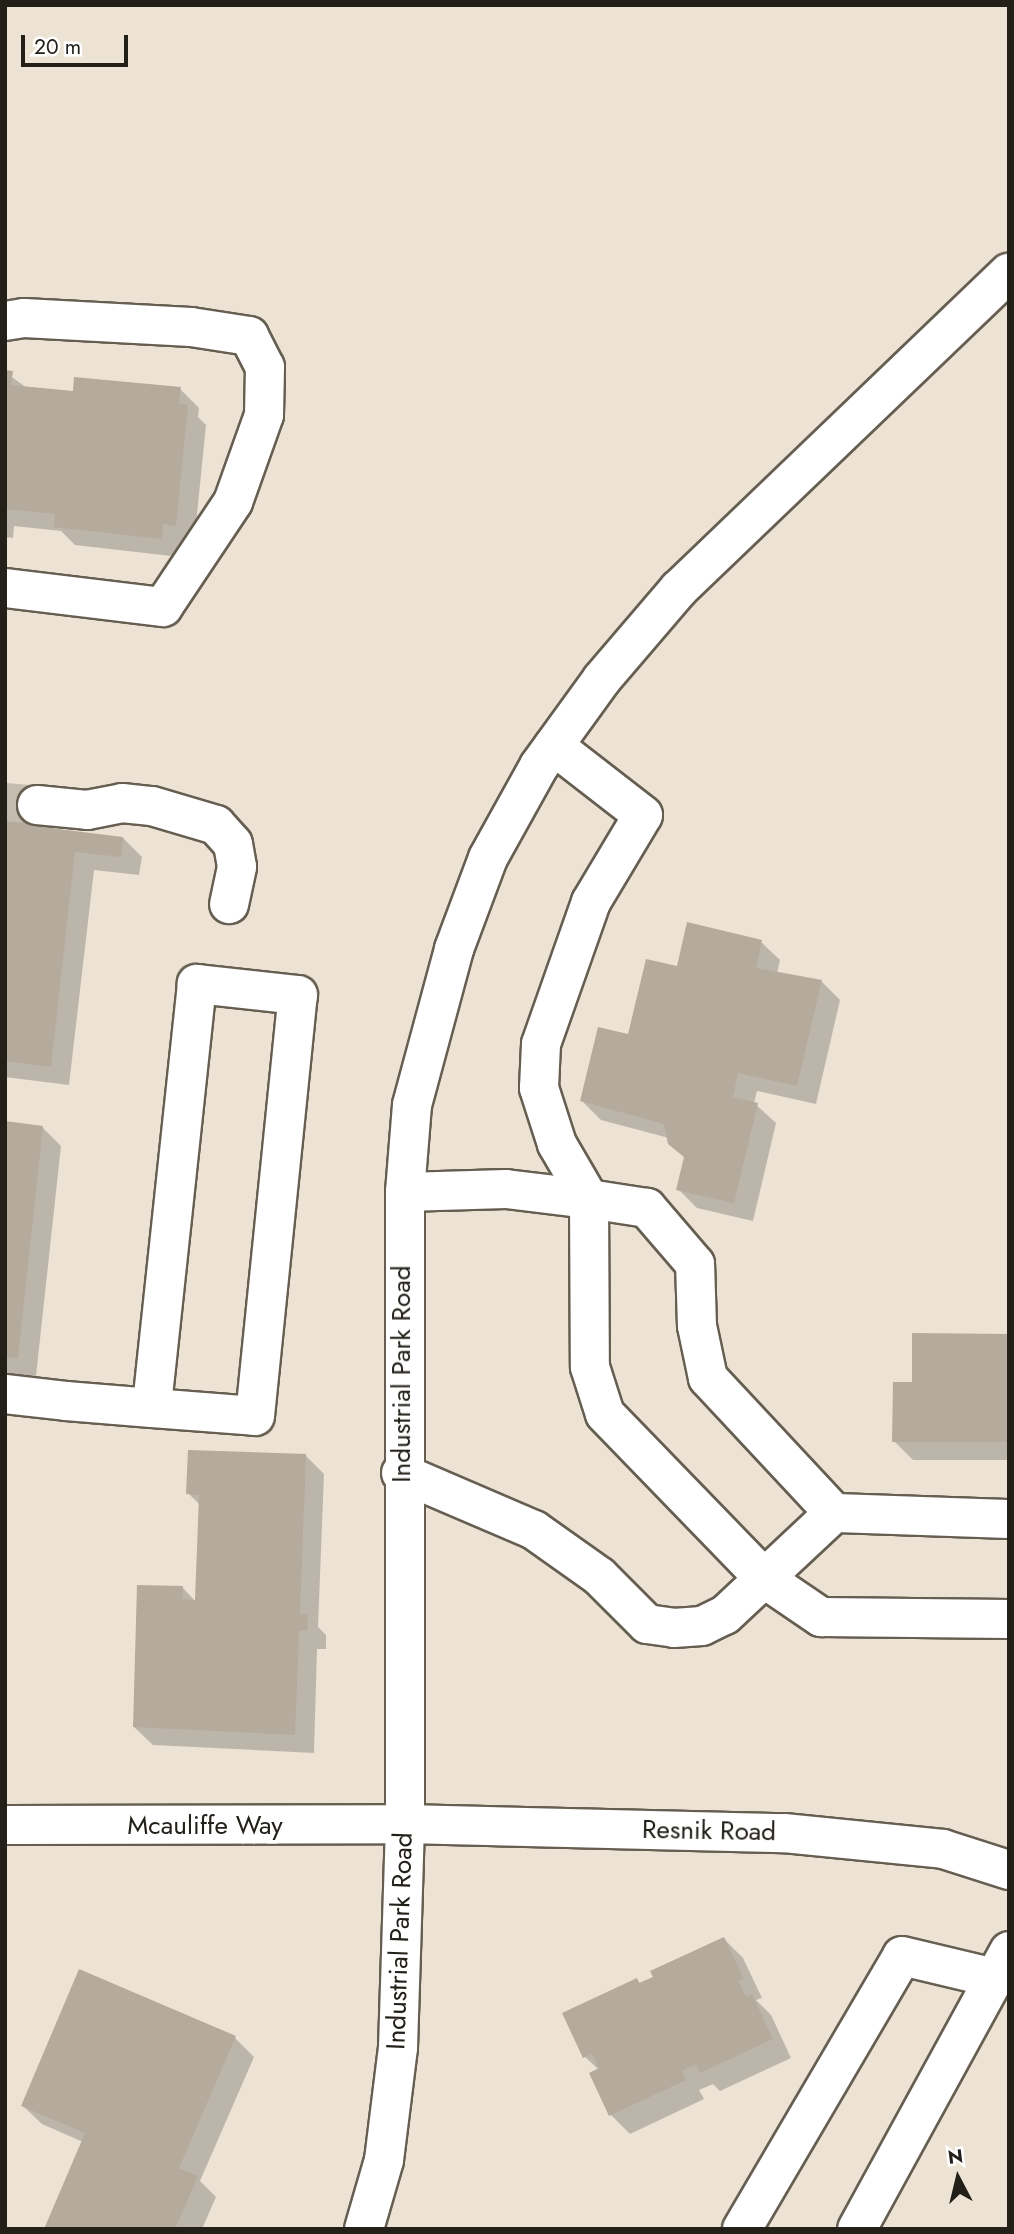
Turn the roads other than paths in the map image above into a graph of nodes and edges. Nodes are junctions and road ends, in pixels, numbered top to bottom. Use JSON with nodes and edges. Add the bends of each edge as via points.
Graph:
{"nodes":[{"id":1,"x":1009,"y":273,"type":"edge"},
{"id":2,"x":5,"y":321,"type":"edge"},
{"id":3,"x":5,"y":588,"type":"edge"},
{"id":4,"x":554,"y":746,"type":"junction"},
{"id":5,"x":36,"y":812,"type":"tunnel mouth"},
{"id":6,"x":229,"y":904,"type":"dead end"},
{"id":7,"x":405,"y":1192,"type":"junction"},
{"id":8,"x":589,"y":1199,"type":"junction"},
{"id":9,"x":5,"y":1394,"type":"edge"},
{"id":10,"x":152,"y":1408,"type":"junction"},
{"id":11,"x":401,"y":1473,"type":"junction"},
{"id":12,"x":834,"y":1513,"type":"junction"},
{"id":13,"x":1009,"y":1519,"type":"edge"},
{"id":14,"x":765,"y":1580,"type":"junction"},
{"id":15,"x":1009,"y":1619,"type":"edge"},
{"id":16,"x":405,"y":1824,"type":"junction"},
{"id":17,"x":5,"y":1825,"type":"edge"},
{"id":18,"x":1009,"y":1870,"type":"edge"},
{"id":19,"x":1001,"y":1965,"type":"edge"},
{"id":20,"x":364,"y":2229,"type":"edge"},
{"id":21,"x":743,"y":2229,"type":"edge"},
{"id":22,"x":857,"y":2229,"type":"edge"}],
"edges":[{"from":1,"to":4,"type":"street","name":"Industrial Park Road","via":[[679,589],[602,679]]},
{"from":2,"to":3,"type":"street","via":[[24,318],[191,327],[249,336],[265,367],[264,415],[233,502],[163,607]]},
{"from":4,"to":7,"type":"street","name":"Industrial Park Road","via":[[488,858],[454,949],[412,1105]]},
{"from":4,"to":8,"type":"street","via":[[643,815],[590,902],[541,1044],[539,1088],[557,1144]]},
{"from":5,"to":6,"type":"street","via":[[56,821],[122,803],[152,806],[216,825],[233,844],[237,867]]},
{"from":7,"to":8,"type":"street","via":[[506,1189]]},
{"from":7,"to":11,"type":"street","name":"Industrial Park Road"},
{"from":8,"to":12,"type":"street","via":[[647,1208],[695,1264],[696,1326],[708,1378]]},
{"from":8,"to":14,"type":"street","via":[[590,1367],[605,1414]]},
{"from":9,"to":10,"type":"street"},
{"from":10,"to":10,"type":"street","via":[[255,1416],[298,995],[197,984]]},
{"from":11,"to":14,"type":"street","via":[[534,1530],[599,1576],[647,1624],[702,1626],[725,1615]]},
{"from":11,"to":16,"type":"street","name":"Industrial Park Road"},
{"from":12,"to":13,"type":"street"},
{"from":12,"to":14,"type":"street"},
{"from":14,"to":15,"type":"street","via":[[821,1617]]},
{"from":16,"to":17,"type":"street","name":"Mcauliffe Way"},
{"from":16,"to":18,"type":"street","name":"Resnik Road","via":[[784,1833],[943,1849]]},
{"from":16,"to":20,"type":"street","name":"Industrial Park Road","via":[[398,2048],[384,2160]]},
{"from":19,"to":21,"type":"street","via":[[902,1956]]},
{"from":19,"to":22,"type":"street"}]}
